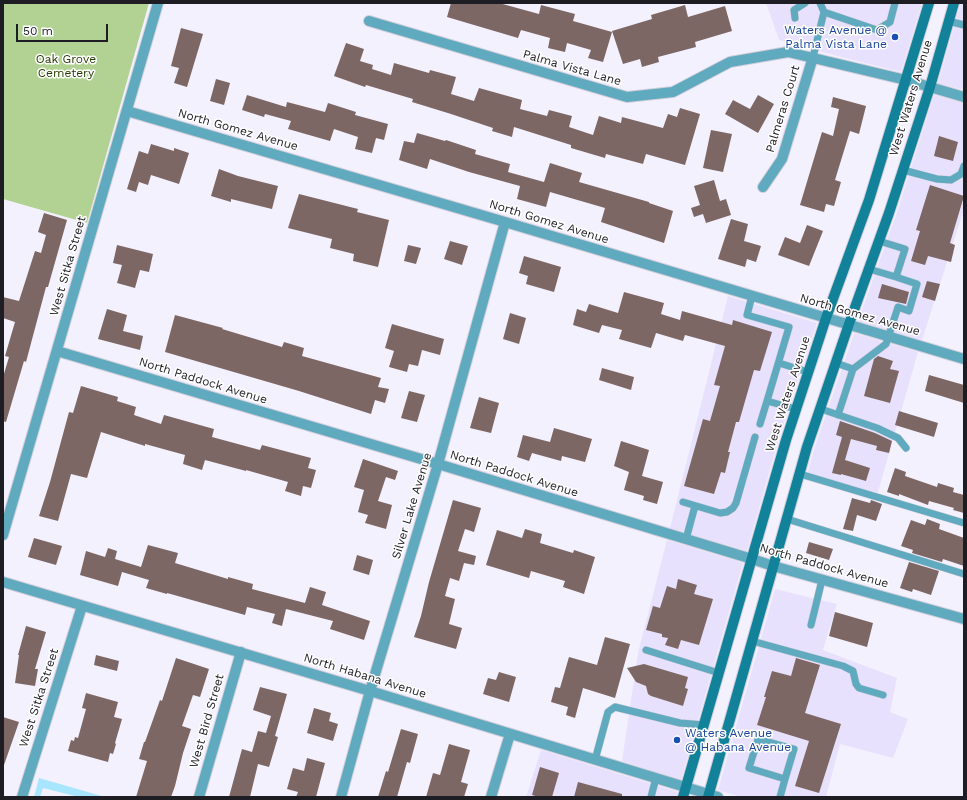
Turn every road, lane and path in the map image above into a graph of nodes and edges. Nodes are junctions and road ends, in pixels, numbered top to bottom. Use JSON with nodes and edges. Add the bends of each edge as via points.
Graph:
{"nodes":[{"id":1,"x":158,"y":3,"type":"edge"},
{"id":2,"x":805,"y":3,"type":"edge"},
{"id":3,"x":820,"y":3,"type":"edge"},
{"id":4,"x":895,"y":3,"type":"edge"},
{"id":5,"x":929,"y":3,"type":"edge"},
{"id":6,"x":954,"y":3,"type":"edge"},
{"id":7,"x":824,"y":12,"type":"junction"},
{"id":8,"x":795,"y":18,"type":"dead end"},
{"id":9,"x":369,"y":21,"type":"dead end"},
{"id":10,"x":948,"y":21,"type":"junction"},
{"id":11,"x":964,"y":25,"type":"edge"},
{"id":12,"x":813,"y":57,"type":"junction"},
{"id":13,"x":906,"y":80,"type":"junction"},
{"id":14,"x":930,"y":87,"type":"junction"},
{"id":15,"x":964,"y":97,"type":"edge"},
{"id":16,"x":126,"y":111,"type":"junction"},
{"id":17,"x":964,"y":166,"type":"edge"},
{"id":18,"x":903,"y":170,"type":"junction"},
{"id":19,"x":763,"y":187,"type":"dead end"},
{"id":20,"x":504,"y":222,"type":"junction"},
{"id":21,"x":879,"y":241,"type":"junction"},
{"id":22,"x":869,"y":268,"type":"junction"},
{"id":23,"x":896,"y":277,"type":"junction"},
{"id":24,"x":752,"y":296,"type":"junction"},
{"id":25,"x":826,"y":318,"type":"junction"},
{"id":26,"x":849,"y":324,"type":"junction"},
{"id":27,"x":889,"y":337,"type":"junction"},
{"id":28,"x":57,"y":351,"type":"junction"},
{"id":29,"x":964,"y":360,"type":"edge"},
{"id":30,"x":779,"y":363,"type":"junction"},
{"id":31,"x":836,"y":363,"type":"junction"},
{"id":32,"x":853,"y":369,"type":"junction"},
{"id":33,"x":808,"y":372,"type":"junction"},
{"id":34,"x":767,"y":401,"type":"junction"},
{"id":35,"x":796,"y":409,"type":"junction"},
{"id":36,"x":820,"y":409,"type":"junction"},
{"id":37,"x":838,"y":414,"type":"junction"},
{"id":38,"x":760,"y":424,"type":"dead end"},
{"id":39,"x":755,"y":437,"type":"dead end"},
{"id":40,"x":906,"y":448,"type":"dead end"},
{"id":41,"x":438,"y":464,"type":"junction"},
{"id":42,"x":800,"y":474,"type":"junction"},
{"id":43,"x":683,"y":502,"type":"dead end"},
{"id":44,"x":696,"y":506,"type":"junction"},
{"id":45,"x":787,"y":519,"type":"junction"},
{"id":46,"x":964,"y":523,"type":"edge"},
{"id":47,"x":3,"y":535,"type":"edge"},
{"id":48,"x":686,"y":539,"type":"junction"},
{"id":49,"x":752,"y":559,"type":"junction"},
{"id":50,"x":773,"y":566,"type":"junction"},
{"id":51,"x":964,"y":574,"type":"edge"},
{"id":52,"x":822,"y":580,"type":"junction"},
{"id":53,"x":3,"y":582,"type":"edge"},
{"id":54,"x":82,"y":606,"type":"junction"},
{"id":55,"x":964,"y":619,"type":"edge"},
{"id":56,"x":811,"y":626,"type":"dead end"},
{"id":57,"x":752,"y":641,"type":"junction"},
{"id":58,"x":646,"y":650,"type":"dead end"},
{"id":59,"x":241,"y":652,"type":"junction"},
{"id":60,"x":719,"y":673,"type":"junction"},
{"id":61,"x":370,"y":691,"type":"junction"},
{"id":62,"x":883,"y":695,"type":"dead end"},
{"id":63,"x":704,"y":725,"type":"junction"},
{"id":64,"x":510,"y":734,"type":"junction"},
{"id":65,"x":595,"y":760,"type":"junction"},
{"id":66,"x":656,"y":778,"type":"junction"},
{"id":67,"x":785,"y":779,"type":"junction"},
{"id":68,"x":685,"y":792,"type":"edge"},
{"id":69,"x":712,"y":796,"type":"edge"},
{"id":70,"x":22,"y":797,"type":"edge"},
{"id":71,"x":199,"y":797,"type":"edge"},
{"id":72,"x":341,"y":797,"type":"edge"},
{"id":73,"x":491,"y":797,"type":"edge"},
{"id":74,"x":651,"y":797,"type":"edge"},
{"id":75,"x":780,"y":797,"type":"edge"}],
"edges":[{"from":1,"to":16,"type":"street","name":"West Sitka Street"},
{"from":2,"to":8,"type":"lane","via":[[794,10]]},
{"from":3,"to":7,"type":"lane"},
{"from":4,"to":7,"type":"lane","via":[[890,22],[877,30]]},
{"from":5,"to":13,"type":"main road","name":"West Waters Avenue"},
{"from":6,"to":10,"type":"main road","name":"West Waters Avenue"},
{"from":7,"to":12,"type":"lane"},
{"from":9,"to":12,"type":"street","name":"Palma Vista Lane","via":[[628,97],[673,92],[730,62],[788,52]]},
{"from":10,"to":11,"type":"lane"},
{"from":10,"to":14,"type":"main road","name":"West Waters Avenue"},
{"from":12,"to":13,"type":"street","name":"Palma Vista Lane"},
{"from":12,"to":19,"type":"street","name":"Palmeras Court","via":[[782,159]]},
{"from":13,"to":14,"type":"street","name":"Palma Vista Lane"},
{"from":13,"to":25,"type":"main road","name":"West Waters Avenue","via":[[869,200]]},
{"from":14,"to":15,"type":"street","name":"Palma Vista Lane"},
{"from":14,"to":18,"type":"main road","name":"West Waters Avenue"},
{"from":16,"to":20,"type":"street","name":"North Gomez Avenue"},
{"from":16,"to":28,"type":"street","name":"West Sitka Street"},
{"from":17,"to":18,"type":"lane","via":[[961,174],[951,180]]},
{"from":18,"to":21,"type":"main road","name":"West Waters Avenue"},
{"from":20,"to":24,"type":"street","name":"North Gomez Avenue"},
{"from":20,"to":41,"type":"street","name":"Silver Lake Avenue"},
{"from":21,"to":22,"type":"main road","name":"West Waters Avenue"},
{"from":21,"to":23,"type":"lane","via":[[905,249]]},
{"from":22,"to":23,"type":"lane"},
{"from":22,"to":26,"type":"main road","name":"West Waters Avenue"},
{"from":23,"to":27,"type":"lane","via":[[917,284],[909,311],[898,307]]},
{"from":24,"to":25,"type":"street","name":"North Gomez Avenue"},
{"from":24,"to":30,"type":"lane","via":[[747,314],[789,327]]},
{"from":25,"to":26,"type":"street","name":"North Gomez Avenue"},
{"from":25,"to":33,"type":"main road","name":"West Waters Avenue"},
{"from":26,"to":27,"type":"street","name":"North Gomez Avenue"},
{"from":26,"to":31,"type":"main road","name":"West Waters Avenue"},
{"from":27,"to":29,"type":"street","name":"North Gomez Avenue"},
{"from":27,"to":32,"type":"lane","via":[[886,344]]},
{"from":28,"to":41,"type":"street","name":"North Paddock Avenue"},
{"from":28,"to":47,"type":"street","name":"West Sitka Street"},
{"from":30,"to":33,"type":"lane"},
{"from":30,"to":34,"type":"lane"},
{"from":31,"to":32,"type":"lane"},
{"from":31,"to":36,"type":"main road","name":"West Waters Avenue"},
{"from":32,"to":37,"type":"lane"},
{"from":33,"to":35,"type":"main road","name":"West Waters Avenue"},
{"from":34,"to":35,"type":"lane"},
{"from":34,"to":38,"type":"lane"},
{"from":35,"to":49,"type":"main road","name":"West Waters Avenue"},
{"from":36,"to":37,"type":"lane"},
{"from":36,"to":42,"type":"main road","name":"West Waters Avenue"},
{"from":37,"to":40,"type":"lane","via":[[898,438]]},
{"from":39,"to":44,"type":"lane","via":[[733,508],[720,513]]},
{"from":41,"to":48,"type":"street","name":"North Paddock Avenue"},
{"from":41,"to":61,"type":"street","name":"Silver Lake Avenue"},
{"from":42,"to":45,"type":"main road","name":"West Waters Avenue"},
{"from":42,"to":46,"type":"lane"},
{"from":43,"to":44,"type":"lane"},
{"from":44,"to":48,"type":"lane"},
{"from":45,"to":50,"type":"main road","name":"West Waters Avenue"},
{"from":45,"to":51,"type":"lane"},
{"from":48,"to":49,"type":"street","name":"North Paddock Avenue"},
{"from":49,"to":50,"type":"street","name":"North Paddock Avenue"},
{"from":49,"to":60,"type":"main road","name":"West Waters Avenue"},
{"from":50,"to":52,"type":"street","name":"North Paddock Avenue"},
{"from":50,"to":57,"type":"main road","name":"West Waters Avenue"},
{"from":52,"to":55,"type":"street","name":"North Paddock Avenue"},
{"from":52,"to":56,"type":"lane"},
{"from":53,"to":54,"type":"street","name":"North Habana Avenue"},
{"from":54,"to":59,"type":"street","name":"North Habana Avenue"},
{"from":54,"to":70,"type":"street","name":"West Sitka Street"},
{"from":57,"to":62,"type":"lane","via":[[843,666],[853,671],[859,688]]},
{"from":57,"to":69,"type":"main road","name":"West Waters Avenue"},
{"from":58,"to":60,"type":"lane"},
{"from":59,"to":61,"type":"street","name":"North Habana Avenue"},
{"from":59,"to":71,"type":"street","name":"West Bird Street"},
{"from":60,"to":63,"type":"main road","name":"West Waters Avenue"},
{"from":61,"to":64,"type":"street","name":"North Habana Avenue"},
{"from":61,"to":72,"type":"street","name":"Silver Lake Avenue"},
{"from":63,"to":65,"type":"lane","via":[[680,723],[614,707],[608,712]]},
{"from":63,"to":68,"type":"main road","name":"West Waters Avenue"},
{"from":64,"to":65,"type":"street","name":"North Habana Avenue"},
{"from":64,"to":73,"type":"street"},
{"from":65,"to":66,"type":"street","name":"North Habana Avenue"},
{"from":66,"to":68,"type":"street","name":"North Habana Avenue"},
{"from":66,"to":74,"type":"lane"},
{"from":67,"to":67,"type":"lane","via":[[794,749],[758,739],[749,768]]},
{"from":67,"to":75,"type":"lane"},
{"from":68,"to":69,"type":"street","name":"North Habana Avenue"}]}
